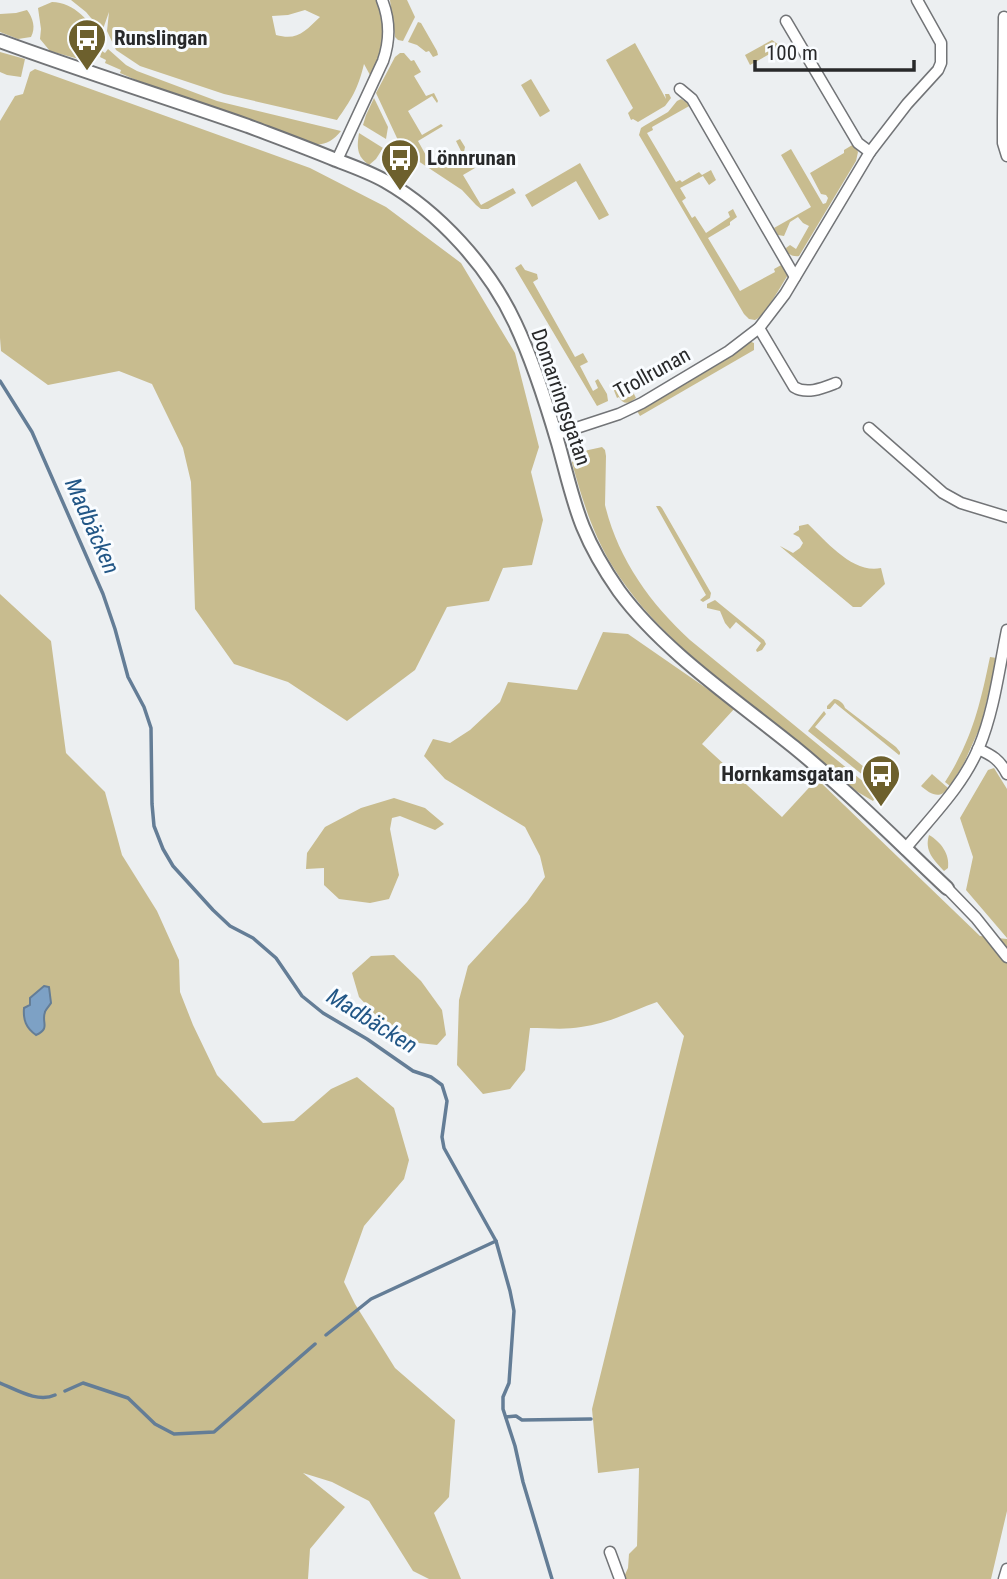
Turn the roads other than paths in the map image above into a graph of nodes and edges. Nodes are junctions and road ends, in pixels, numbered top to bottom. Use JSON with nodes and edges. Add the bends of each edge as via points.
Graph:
{"nodes":[{"id":1,"x":382,"y":0,"type":"edge"},
{"id":2,"x":917,"y":0,"type":"edge"},
{"id":3,"x":1004,"y":17,"type":"dead end"},
{"id":4,"x":786,"y":20,"type":"dead end"},
{"id":5,"x":0,"y":41,"type":"edge"},
{"id":6,"x":680,"y":89,"type":"dead end"},
{"id":7,"x":870,"y":152,"type":"junction"},
{"id":8,"x":1007,"y":156,"type":"edge"},
{"id":9,"x":337,"y":160,"type":"junction"},
{"id":10,"x":795,"y":277,"type":"junction"},
{"id":11,"x":759,"y":328,"type":"junction"},
{"id":12,"x":836,"y":383,"type":"dead end"},
{"id":13,"x":869,"y":428,"type":"dead end"},
{"id":14,"x":555,"y":435,"type":"junction"},
{"id":15,"x":1007,"y":517,"type":"edge"},
{"id":16,"x":1007,"y":631,"type":"edge"},
{"id":17,"x":978,"y":749,"type":"junction"},
{"id":18,"x":1007,"y":774,"type":"edge"},
{"id":19,"x":905,"y":849,"type":"junction"},
{"id":20,"x":947,"y":888,"type":"joint"},
{"id":21,"x":1007,"y":957,"type":"edge"},
{"id":22,"x":610,"y":1552,"type":"dead end"},
{"id":23,"x":1007,"y":1569,"type":"edge"},
{"id":24,"x":620,"y":1579,"type":"edge"},
{"id":25,"x":1004,"y":1579,"type":"edge"}],
"edges":[{"from":1,"to":9,"type":"street","via":[[388,46]]},
{"from":2,"to":7,"type":"street","name":"Trollrunan","via":[[941,43],[941,63]]},
{"from":3,"to":8,"type":"street","via":[[1003,143]]},
{"from":4,"to":7,"type":"street","via":[[859,143]]},
{"from":5,"to":9,"type":"street","name":"Domarringsgatan"},
{"from":6,"to":10,"type":"street","via":[[692,100]]},
{"from":7,"to":10,"type":"street","name":"Trollrunan"},
{"from":9,"to":14,"type":"street","name":"Domarringsgatan","via":[[412,199],[469,253],[517,328]]},
{"from":10,"to":11,"type":"street","name":"Trollrunan"},
{"from":11,"to":12,"type":"street","via":[[794,387],[800,391]]},
{"from":11,"to":14,"type":"street","name":"Trollrunan","via":[[642,403]]},
{"from":13,"to":15,"type":"street","via":[[943,493]]},
{"from":14,"to":19,"type":"street","name":"Domarringsgatan","via":[[584,530],[634,609],[662,639],[797,750]]},
{"from":16,"to":17,"type":"street"},
{"from":17,"to":18,"type":"street","via":[[998,760]]},
{"from":17,"to":19,"type":"street","via":[[951,794]]},
{"from":19,"to":20,"type":"street","name":"Domarringsgatan"},
{"from":20,"to":21,"type":"street"},
{"from":22,"to":24,"type":"street"},
{"from":23,"to":25,"type":"street"}]}
